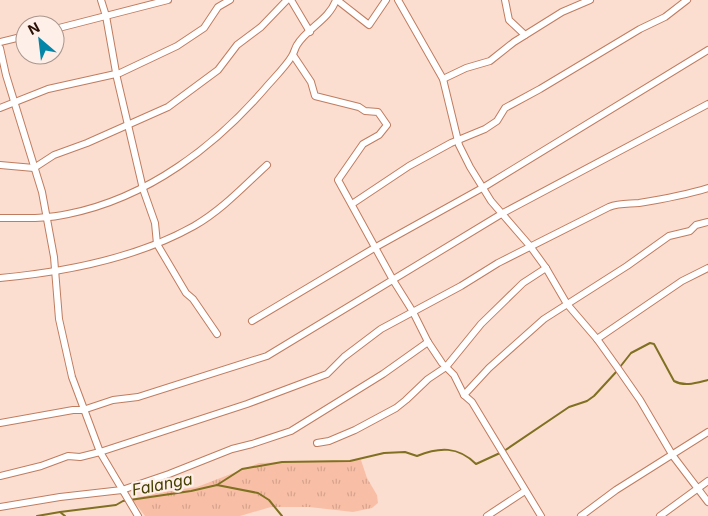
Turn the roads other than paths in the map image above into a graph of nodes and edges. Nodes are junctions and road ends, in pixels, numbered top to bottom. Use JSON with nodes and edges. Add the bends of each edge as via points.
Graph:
{"nodes":[{"id":1,"x":101,"y":0,"type":"edge"},
{"id":2,"x":168,"y":0,"type":"edge"},
{"id":3,"x":230,"y":0,"type":"edge"},
{"id":4,"x":287,"y":0,"type":"edge"},
{"id":5,"x":291,"y":0,"type":"edge"},
{"id":6,"x":337,"y":0,"type":"edge"},
{"id":7,"x":386,"y":0,"type":"edge"},
{"id":8,"x":398,"y":0,"type":"edge"},
{"id":9,"x":505,"y":0,"type":"edge"},
{"id":10,"x":590,"y":0,"type":"edge"},
{"id":11,"x":686,"y":0,"type":"edge"},
{"id":12,"x":106,"y":16,"type":"junction"},
{"id":13,"x":65,"y":26,"type":"edge"},
{"id":14,"x":310,"y":32,"type":"junction"},
{"id":15,"x":525,"y":35,"type":"junction"},
{"id":16,"x":15,"y":38,"type":"edge"},
{"id":17,"x":0,"y":42,"type":"edge"},
{"id":18,"x":0,"y":48,"type":"edge"},
{"id":19,"x":708,"y":50,"type":"edge"},
{"id":20,"x":293,"y":56,"type":"junction"},
{"id":21,"x":117,"y":73,"type":"junction"},
{"id":22,"x":443,"y":79,"type":"junction"},
{"id":23,"x":15,"y":103,"type":"junction"},
{"id":24,"x":708,"y":104,"type":"edge"},
{"id":25,"x":0,"y":108,"type":"edge"},
{"id":26,"x":128,"y":125,"type":"junction"},
{"id":27,"x":456,"y":143,"type":"junction"},
{"id":28,"x":0,"y":165,"type":"edge"},
{"id":29,"x":268,"y":165,"type":"dead end"},
{"id":30,"x":34,"y":168,"type":"junction"},
{"id":31,"x":484,"y":187,"type":"junction"},
{"id":32,"x":143,"y":188,"type":"junction"},
{"id":33,"x":708,"y":188,"type":"edge"},
{"id":34,"x":352,"y":204,"type":"junction"},
{"id":35,"x":503,"y":213,"type":"junction"},
{"id":36,"x":0,"y":218,"type":"edge"},
{"id":37,"x":46,"y":218,"type":"junction"},
{"id":38,"x":708,"y":222,"type":"edge"},
{"id":39,"x":157,"y":244,"type":"junction"},
{"id":40,"x":530,"y":246,"type":"junction"},
{"id":41,"x":376,"y":247,"type":"junction"},
{"id":42,"x":546,"y":268,"type":"junction"},
{"id":43,"x":708,"y":268,"type":"edge"},
{"id":44,"x":56,"y":271,"type":"junction"},
{"id":45,"x":0,"y":278,"type":"edge"},
{"id":46,"x":393,"y":280,"type":"junction"},
{"id":47,"x":567,"y":304,"type":"junction"},
{"id":48,"x":413,"y":312,"type":"junction"},
{"id":49,"x":252,"y":322,"type":"dead end"},
{"id":50,"x":217,"y":334,"type":"dead end"},
{"id":51,"x":597,"y":339,"type":"junction"},
{"id":52,"x":428,"y":342,"type":"junction"},
{"id":53,"x":446,"y":367,"type":"junction"},
{"id":54,"x":464,"y":395,"type":"junction"},
{"id":55,"x":83,"y":410,"type":"junction"},
{"id":56,"x":0,"y":423,"type":"edge"},
{"id":57,"x":708,"y":432,"type":"edge"},
{"id":58,"x":317,"y":443,"type":"dead end"},
{"id":59,"x":100,"y":452,"type":"junction"},
{"id":60,"x":673,"y":456,"type":"junction"},
{"id":61,"x":0,"y":476,"type":"edge"},
{"id":62,"x":708,"y":481,"type":"edge"},
{"id":63,"x":698,"y":488,"type":"junction"},
{"id":64,"x":525,"y":491,"type":"junction"},
{"id":65,"x":123,"y":493,"type":"junction"},
{"id":66,"x":708,"y":502,"type":"edge"},
{"id":67,"x":0,"y":507,"type":"edge"},
{"id":68,"x":138,"y":516,"type":"edge"},
{"id":69,"x":487,"y":516,"type":"edge"},
{"id":70,"x":541,"y":516,"type":"edge"},
{"id":71,"x":580,"y":516,"type":"edge"},
{"id":72,"x":660,"y":516,"type":"edge"}],
"edges":[{"from":1,"to":12,"type":"street"},
{"from":2,"to":12,"type":"street"},
{"from":3,"to":21,"type":"street","via":[[218,7],[204,28],[177,46]]},
{"from":4,"to":26,"type":"street","via":[[261,27],[237,45],[218,70],[168,107]]},
{"from":5,"to":14,"type":"street"},
{"from":6,"to":7,"type":"street","via":[[369,25]]},
{"from":6,"to":14,"type":"street"},
{"from":8,"to":22,"type":"street"},
{"from":9,"to":15,"type":"street","via":[[508,20]]},
{"from":10,"to":15,"type":"street","via":[[562,12]]},
{"from":11,"to":27,"type":"street","via":[[665,16],[505,108],[485,129]]},
{"from":12,"to":13,"type":"street"},
{"from":12,"to":21,"type":"street"},
{"from":14,"to":20,"type":"street","via":[[297,45]]},
{"from":15,"to":22,"type":"street","via":[[490,60]]},
{"from":16,"to":17,"type":"street"},
{"from":18,"to":23,"type":"street"},
{"from":19,"to":31,"type":"street"},
{"from":20,"to":32,"type":"street","via":[[213,142]]},
{"from":20,"to":34,"type":"street","via":[[311,82],[315,96],[378,112],[387,125],[379,135],[363,144],[338,178]]},
{"from":21,"to":23,"type":"street","via":[[48,89]]},
{"from":21,"to":26,"type":"street"},
{"from":22,"to":27,"type":"street"},
{"from":23,"to":25,"type":"street"},
{"from":23,"to":30,"type":"street"},
{"from":24,"to":35,"type":"street"},
{"from":26,"to":30,"type":"street","via":[[54,155]]},
{"from":26,"to":32,"type":"street"},
{"from":27,"to":31,"type":"street"},
{"from":27,"to":34,"type":"street","via":[[410,166]]},
{"from":28,"to":30,"type":"street"},
{"from":29,"to":39,"type":"street","via":[[223,206],[194,226]]},
{"from":30,"to":37,"type":"street"},
{"from":31,"to":35,"type":"street","via":[[491,201]]},
{"from":31,"to":41,"type":"street"},
{"from":32,"to":37,"type":"street","via":[[96,207]]},
{"from":32,"to":39,"type":"street","via":[[155,223]]},
{"from":33,"to":40,"type":"street","via":[[682,196],[616,204]]},
{"from":34,"to":41,"type":"street"},
{"from":35,"to":40,"type":"street"},
{"from":35,"to":46,"type":"street"},
{"from":36,"to":37,"type":"street"},
{"from":37,"to":44,"type":"street"},
{"from":38,"to":47,"type":"street","via":[[669,236]]},
{"from":39,"to":44,"type":"street"},
{"from":39,"to":50,"type":"street","via":[[186,293]]},
{"from":40,"to":42,"type":"street"},
{"from":40,"to":48,"type":"street"},
{"from":41,"to":46,"type":"street"},
{"from":41,"to":49,"type":"street"},
{"from":42,"to":47,"type":"street"},
{"from":42,"to":53,"type":"street","via":[[523,283],[481,324]]},
{"from":43,"to":51,"type":"street","via":[[682,281]]},
{"from":44,"to":45,"type":"street"},
{"from":44,"to":55,"type":"street","via":[[59,319]]},
{"from":46,"to":48,"type":"street"},
{"from":46,"to":55,"type":"street","via":[[268,356],[138,397],[113,400]]},
{"from":47,"to":51,"type":"street"},
{"from":47,"to":54,"type":"street","via":[[532,329]]},
{"from":48,"to":52,"type":"street"},
{"from":48,"to":59,"type":"street","via":[[381,329],[326,374],[247,404]]},
{"from":51,"to":60,"type":"street","via":[[640,400]]},
{"from":52,"to":53,"type":"street"},
{"from":52,"to":65,"type":"street","via":[[291,431],[232,449]]},
{"from":53,"to":54,"type":"street"},
{"from":53,"to":58,"type":"street","via":[[396,408],[330,441]]},
{"from":54,"to":64,"type":"street","via":[[472,402]]},
{"from":55,"to":56,"type":"street"},
{"from":55,"to":59,"type":"street"},
{"from":57,"to":60,"type":"street"},
{"from":59,"to":61,"type":"street","via":[[68,456]]},
{"from":59,"to":65,"type":"street"},
{"from":60,"to":63,"type":"street"},
{"from":60,"to":71,"type":"street"},
{"from":62,"to":63,"type":"street"},
{"from":63,"to":66,"type":"street"},
{"from":63,"to":72,"type":"street"},
{"from":64,"to":69,"type":"street"},
{"from":64,"to":70,"type":"street"},
{"from":65,"to":67,"type":"street","via":[[60,497]]},
{"from":65,"to":68,"type":"street"}]}
